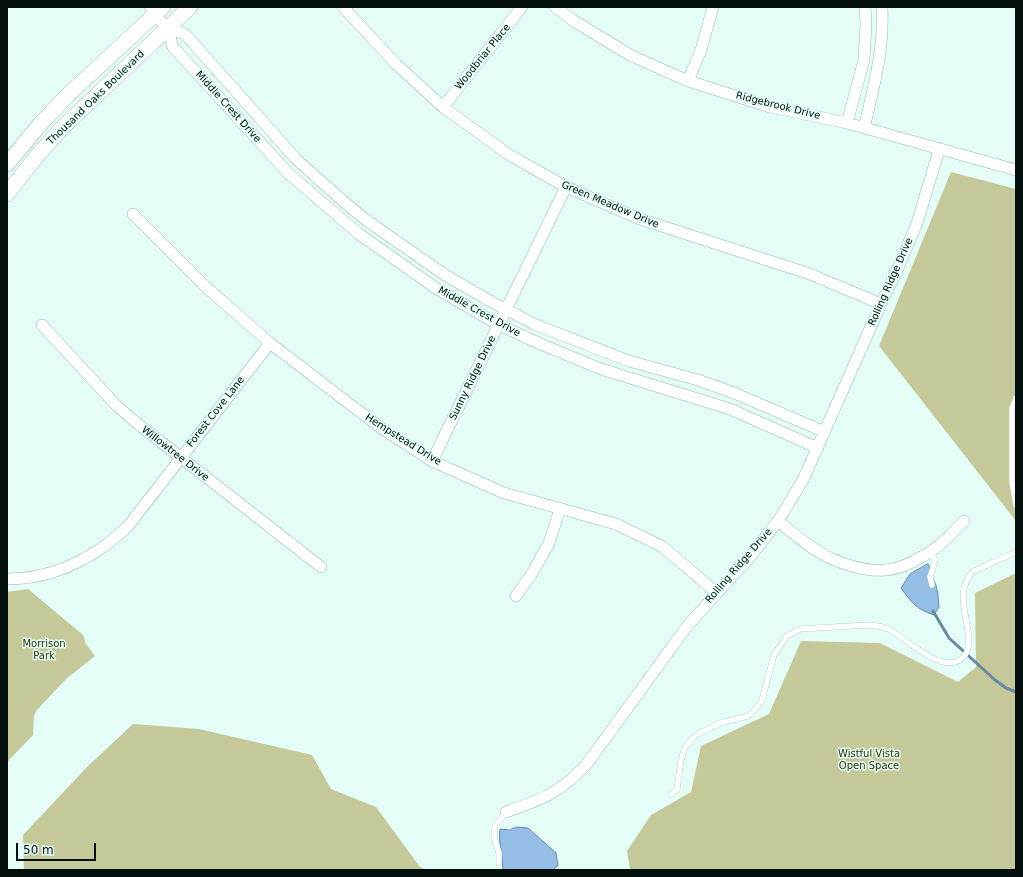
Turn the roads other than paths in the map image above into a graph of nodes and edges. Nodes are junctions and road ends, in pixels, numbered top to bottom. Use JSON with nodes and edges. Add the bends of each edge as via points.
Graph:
{"nodes":[{"id":1,"x":190,"y":7,"type":"edge"},
{"id":2,"x":342,"y":7,"type":"edge"},
{"id":3,"x":522,"y":7,"type":"edge"},
{"id":4,"x":555,"y":7,"type":"edge"},
{"id":5,"x":713,"y":7,"type":"edge"},
{"id":6,"x":865,"y":7,"type":"edge"},
{"id":7,"x":882,"y":7,"type":"edge"},
{"id":8,"x":156,"y":9,"type":"edge"},
{"id":9,"x":167,"y":28,"type":"junction"},
{"id":10,"x":688,"y":81,"type":"junction"},
{"id":11,"x":443,"y":107,"type":"junction"},
{"id":12,"x":847,"y":123,"type":"junction"},
{"id":13,"x":864,"y":128,"type":"junction"},
{"id":14,"x":939,"y":150,"type":"junction"},
{"id":15,"x":7,"y":164,"type":"edge"},
{"id":16,"x":1016,"y":170,"type":"edge"},
{"id":17,"x":566,"y":187,"type":"junction"},
{"id":18,"x":7,"y":194,"type":"edge"},
{"id":19,"x":343,"y":201,"type":"junction"},
{"id":20,"x":332,"y":213,"type":"junction"},
{"id":21,"x":133,"y":214,"type":"dead end"},
{"id":22,"x":881,"y":304,"type":"junction"},
{"id":23,"x":507,"y":310,"type":"junction"},
{"id":24,"x":42,"y":325,"type":"dead end"},
{"id":25,"x":499,"y":325,"type":"junction"},
{"id":26,"x":270,"y":343,"type":"junction"},
{"id":27,"x":670,"y":372,"type":"junction"},
{"id":28,"x":666,"y":388,"type":"junction"},
{"id":29,"x":1016,"y":398,"type":"edge"},
{"id":30,"x":825,"y":432,"type":"junction"},
{"id":31,"x":818,"y":448,"type":"junction"},
{"id":32,"x":181,"y":458,"type":"junction"},
{"id":33,"x":432,"y":461,"type":"junction"},
{"id":34,"x":1016,"y":506,"type":"edge"},
{"id":35,"x":560,"y":508,"type":"junction"},
{"id":36,"x":964,"y":520,"type":"dead end"},
{"id":37,"x":778,"y":521,"type":"junction"},
{"id":38,"x":931,"y":550,"type":"junction"},
{"id":39,"x":1016,"y":552,"type":"edge"},
{"id":40,"x":321,"y":567,"type":"dead end"},
{"id":41,"x":7,"y":579,"type":"edge"},
{"id":42,"x":932,"y":585,"type":"dead end"},
{"id":43,"x":717,"y":593,"type":"junction"},
{"id":44,"x":516,"y":596,"type":"dead end"},
{"id":45,"x":671,"y":794,"type":"dead end"},
{"id":46,"x":506,"y":812,"type":"joint"},
{"id":47,"x":499,"y":863,"type":"dead end"}],
"edges":[{"from":1,"to":9,"type":"main road","name":"Thousand Oaks Boulevard"},
{"from":2,"to":11,"type":"street","name":"Green Meadow Drive","via":[[396,64]]},
{"from":3,"to":11,"type":"street","name":"Woodbriar Place"},
{"from":4,"to":10,"type":"street","name":"Ridgebrook Drive","via":[[630,55]]},
{"from":5,"to":10,"type":"street","via":[[701,50]]},
{"from":6,"to":12,"type":"street","via":[[864,60]]},
{"from":7,"to":13,"type":"street","via":[[880,61]]},
{"from":8,"to":9,"type":"street","name":"Middle Crest Drive"},
{"from":8,"to":15,"type":"main road","name":"Thousand Oaks Boulevard","via":[[43,121]]},
{"from":9,"to":18,"type":"main road","name":"Thousand Oaks Boulevard","via":[[62,128]]},
{"from":9,"to":19,"type":"street","name":"Middle Crest Drive","via":[[185,34],[297,160]]},
{"from":9,"to":20,"type":"street","name":"Middle Crest Drive","via":[[173,47],[289,174]]},
{"from":10,"to":12,"type":"street","name":"Ridgebrook Drive","via":[[770,106]]},
{"from":11,"to":17,"type":"street","name":"Green Meadow Drive","via":[[508,154]]},
{"from":12,"to":13,"type":"street","name":"Ridgebrook Drive"},
{"from":13,"to":14,"type":"street","name":"Ridgebrook Drive"},
{"from":14,"to":16,"type":"street","name":"Ridgebrook Drive"},
{"from":14,"to":22,"type":"street","name":"Rolling Ridge Drive","via":[[917,223]]},
{"from":17,"to":22,"type":"street","name":"Green Meadow Drive","via":[[640,219],[810,274]]},
{"from":17,"to":23,"type":"street","name":"Sunny Ridge Drive"},
{"from":19,"to":20,"type":"street"},
{"from":19,"to":23,"type":"street","name":"Middle Crest Drive","via":[[424,262]]},
{"from":20,"to":25,"type":"street","name":"Middle Crest Drive","via":[[405,268]]},
{"from":21,"to":26,"type":"street","name":"Hempstead Drive","via":[[206,287]]},
{"from":22,"to":30,"type":"street","name":"Rolling Ridge Drive"},
{"from":23,"to":25,"type":"street","name":"Sunny Ridge Drive"},
{"from":23,"to":27,"type":"street","name":"Middle Crest Drive","via":[[534,324],[602,351]]},
{"from":24,"to":32,"type":"street","name":"Willowtree Drive","via":[[116,405]]},
{"from":25,"to":28,"type":"street","name":"Middle Crest Drive","via":[[601,369]]},
{"from":25,"to":33,"type":"street","name":"Sunny Ridge Drive"},
{"from":26,"to":32,"type":"street","name":"Forest Cove Lane"},
{"from":26,"to":33,"type":"street","name":"Hempstead Drive","via":[[380,428]]},
{"from":27,"to":28,"type":"street"},
{"from":27,"to":30,"type":"street","name":"Middle Crest Drive","via":[[734,392]]},
{"from":28,"to":31,"type":"street","name":"Middle Crest Drive","via":[[730,409]]},
{"from":29,"to":34,"type":"lane","via":[[1012,408],[1012,483]]},
{"from":30,"to":31,"type":"street","name":"Rolling Ridge Drive"},
{"from":31,"to":37,"type":"street","name":"Rolling Ridge Drive","via":[[803,480]]},
{"from":32,"to":40,"type":"street","name":"Willowtree Drive"},
{"from":32,"to":41,"type":"street","name":"Forest Cove Lane","via":[[129,525],[101,549],[73,566],[47,575]]},
{"from":33,"to":35,"type":"street","name":"Hempstead Drive","via":[[504,493]]},
{"from":35,"to":43,"type":"street","name":"Hempstead Drive","via":[[616,524],[663,546]]},
{"from":35,"to":44,"type":"street","via":[[549,543]]},
{"from":36,"to":38,"type":"street"},
{"from":37,"to":38,"type":"street","via":[[830,558],[867,569],[887,570],[906,565]]},
{"from":37,"to":43,"type":"street","name":"Rolling Ridge Drive"},
{"from":38,"to":42,"type":"lane","via":[[935,561],[930,577]]},
{"from":39,"to":45,"type":"lane","via":[[974,571],[965,584],[963,596],[969,642],[962,660],[951,663],[934,660],[880,626],[800,629],[787,636],[774,655],[762,700],[754,711],[748,716],[720,723],[696,735],[685,747],[677,788]]},
{"from":43,"to":46,"type":"street","name":"Rolling Ridge Drive","via":[[688,625],[586,765],[573,779],[534,802]]},
{"from":46,"to":47,"type":"lane","via":[[495,826],[494,837]]}]}
